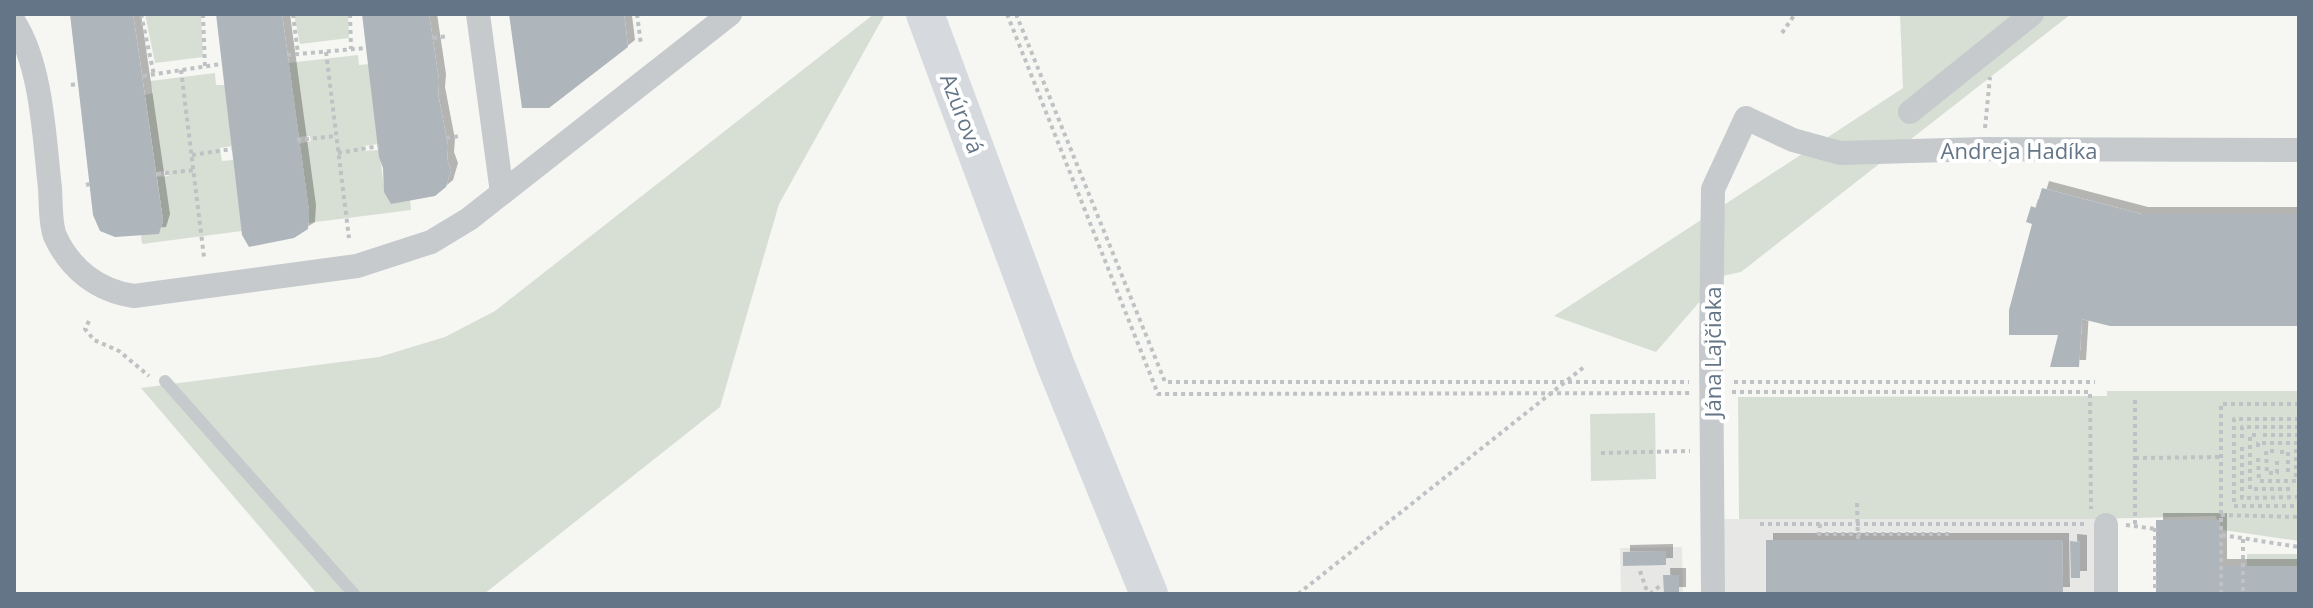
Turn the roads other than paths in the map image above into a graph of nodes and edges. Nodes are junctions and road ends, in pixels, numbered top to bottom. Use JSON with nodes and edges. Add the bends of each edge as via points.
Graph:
{"nodes":[{"id":1,"x":478,"y":14,"type":"edge"},
{"id":2,"x":730,"y":14,"type":"edge"},
{"id":3,"x":925,"y":14,"type":"edge"},
{"id":4,"x":2032,"y":14,"type":"edge"},
{"id":5,"x":14,"y":22,"type":"edge"},
{"id":6,"x":1910,"y":112,"type":"dead end"},
{"id":7,"x":1746,"y":118,"type":"joint"},
{"id":8,"x":2299,"y":150,"type":"edge"},
{"id":9,"x":502,"y":193,"type":"junction"},
{"id":10,"x":165,"y":381,"type":"road end"},
{"id":11,"x":2096,"y":520,"type":"road end"},
{"id":12,"x":354,"y":594,"type":"edge"},
{"id":13,"x":1149,"y":594,"type":"edge"},
{"id":14,"x":1713,"y":594,"type":"edge"},
{"id":15,"x":2106,"y":594,"type":"edge"}],
"edges":[{"from":1,"to":9,"type":"street"},
{"from":2,"to":9,"type":"street"},
{"from":3,"to":13,"type":"main road","name":"Azúrová","via":[[1056,366]]},
{"from":4,"to":6,"type":"street"},
{"from":5,"to":9,"type":"street","via":[[30,54],[37,89],[54,234],[80,273],[116,294],[134,296],[357,266],[431,242]]},
{"from":7,"to":8,"type":"street","name":"Andreja Hadíka","via":[[1793,140],[1840,153]]},
{"from":7,"to":14,"type":"street","name":"Jána Lajčiaka","via":[[1713,189]]},
{"from":10,"to":12,"type":"lane"},
{"from":11,"to":15,"type":"street"}]}
